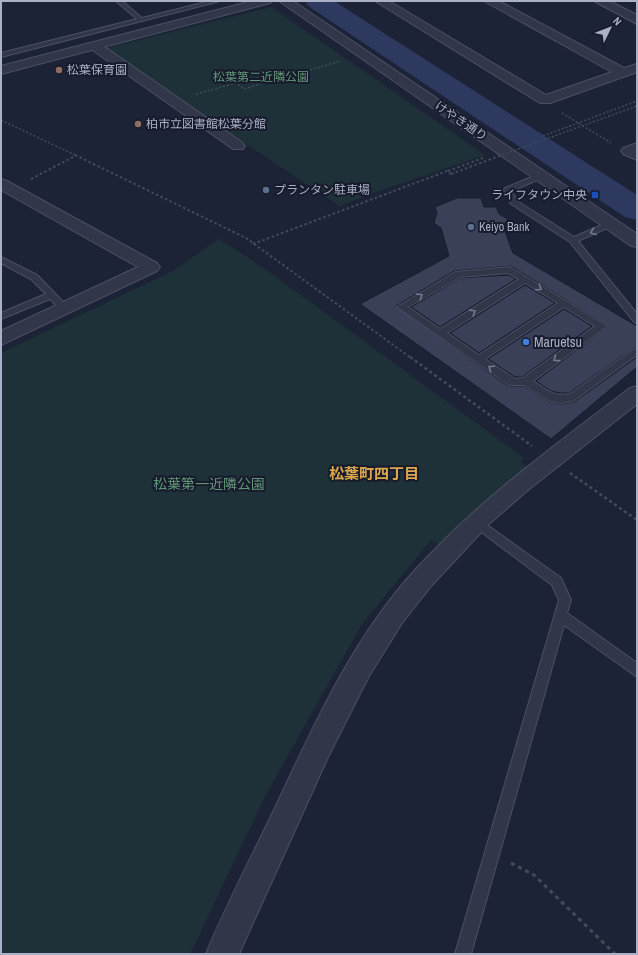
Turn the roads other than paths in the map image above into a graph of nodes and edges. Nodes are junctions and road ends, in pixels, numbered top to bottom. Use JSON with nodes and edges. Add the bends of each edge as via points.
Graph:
{"nodes":[{"id":1,"x":120,"y":1,"type":"edge"},
{"id":2,"x":216,"y":1,"type":"edge"},
{"id":3,"x":266,"y":1,"type":"edge"},
{"id":4,"x":285,"y":1,"type":"edge"},
{"id":5,"x":381,"y":1,"type":"edge"},
{"id":6,"x":490,"y":1,"type":"edge"},
{"id":7,"x":619,"y":1,"type":"edge"},
{"id":8,"x":603,"y":3,"type":"edge"},
{"id":9,"x":190,"y":8,"type":"junction"},
{"id":10,"x":203,"y":18,"type":"junction"},
{"id":11,"x":141,"y":20,"type":"junction"},
{"id":12,"x":637,"y":20,"type":"edge"},
{"id":13,"x":95,"y":46,"type":"junction"},
{"id":14,"x":2,"y":55,"type":"edge"},
{"id":15,"x":637,"y":68,"type":"edge"},
{"id":16,"x":6,"y":69,"type":"edge"},
{"id":17,"x":624,"y":73,"type":"junction"},
{"id":18,"x":238,"y":146,"type":"dead end"},
{"id":19,"x":542,"y":176,"type":"junction"},
{"id":20,"x":1,"y":184,"type":"edge"},
{"id":21,"x":612,"y":224,"type":"junction"},
{"id":22,"x":573,"y":240,"type":"junction"},
{"id":23,"x":637,"y":242,"type":"edge"},
{"id":24,"x":1,"y":260,"type":"edge"},
{"id":25,"x":525,"y":279,"type":"junction"},
{"id":26,"x":52,"y":295,"type":"junction"},
{"id":27,"x":564,"y":303,"type":"junction"},
{"id":28,"x":65,"y":309,"type":"junction"},
{"id":29,"x":1,"y":316,"type":"edge"},
{"id":30,"x":637,"y":320,"type":"edge"},
{"id":31,"x":440,"y":333,"type":"junction"},
{"id":32,"x":1,"y":339,"type":"edge"},
{"id":33,"x":637,"y":350,"type":"edge"},
{"id":34,"x":479,"y":359,"type":"junction"},
{"id":35,"x":526,"y":381,"type":"junction"},
{"id":36,"x":637,"y":393,"type":"edge"},
{"id":37,"x":476,"y":522,"type":"junction"},
{"id":38,"x":560,"y":615,"type":"junction"},
{"id":39,"x":637,"y":671,"type":"edge"},
{"id":40,"x":222,"y":954,"type":"edge"},
{"id":41,"x":464,"y":954,"type":"edge"}],
"edges":[{"from":1,"to":11,"type":"lane"},
{"from":2,"to":9,"type":"lane"},
{"from":3,"to":10,"type":"street"},
{"from":4,"to":19,"type":"street","name":"けやき通り"},
{"from":5,"to":17,"type":"street","via":[[545,100]]},
{"from":6,"to":17,"type":"street"},
{"from":7,"to":8,"type":"street"},
{"from":8,"to":12,"type":"street"},
{"from":9,"to":10,"type":"lane"},
{"from":9,"to":11,"type":"lane"},
{"from":10,"to":13,"type":"street"},
{"from":11,"to":14,"type":"lane"},
{"from":13,"to":16,"type":"street"},
{"from":13,"to":18,"type":"street"},
{"from":14,"to":16,"type":"lane"},
{"from":15,"to":17,"type":"street"},
{"from":19,"to":21,"type":"street","name":"けやき通り"},
{"from":19,"to":22,"type":"lane","via":[[508,190],[514,202]]},
{"from":20,"to":28,"type":"street","via":[[151,267]]},
{"from":21,"to":22,"type":"lane","one_way":true},
{"from":21,"to":23,"type":"street","name":"けやき通り"},
{"from":22,"to":30,"type":"lane"},
{"from":24,"to":26,"type":"lane","via":[[34,277]]},
{"from":25,"to":27,"type":"lane","one_way":true},
{"from":31,"to":25,"type":"lane","one_way":true},
{"from":31,"to":25,"type":"lane","one_way":true,"via":[[402,307],[458,274],[510,270]]},
{"from":26,"to":28,"type":"lane"},
{"from":26,"to":29,"type":"lane"},
{"from":27,"to":34,"type":"lane"},
{"from":27,"to":35,"type":"lane","one_way":true,"via":[[602,326]]},
{"from":28,"to":32,"type":"street"},
{"from":31,"to":34,"type":"lane"},
{"from":33,"to":35,"type":"lane","via":[[573,397],[550,397]]},
{"from":35,"to":34,"type":"lane","one_way":true,"via":[[513,383]]},
{"from":36,"to":37,"type":"street"},
{"from":37,"to":38,"type":"lane","via":[[557,582],[565,600]]},
{"from":37,"to":40,"type":"street","via":[[423,578],[398,609],[360,668],[319,745]]},
{"from":38,"to":39,"type":"lane"},
{"from":38,"to":41,"type":"lane"}]}
